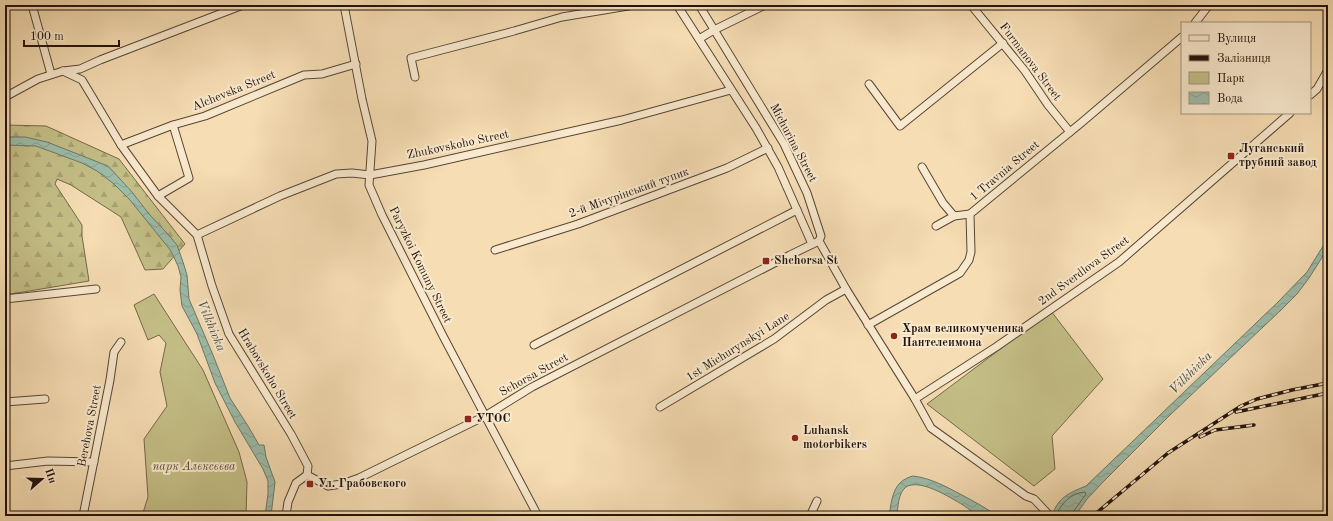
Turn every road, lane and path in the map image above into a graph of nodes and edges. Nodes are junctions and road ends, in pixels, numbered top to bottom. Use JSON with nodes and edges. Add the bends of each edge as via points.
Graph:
{"nodes":[{"id":1,"x":32,"y":5,"type":"edge"},
{"id":2,"x":243,"y":5,"type":"edge"},
{"id":3,"x":344,"y":5,"type":"edge"},
{"id":4,"x":634,"y":5,"type":"edge"},
{"id":5,"x":677,"y":5,"type":"edge"},
{"id":6,"x":699,"y":5,"type":"edge"},
{"id":7,"x":765,"y":5,"type":"edge"},
{"id":8,"x":971,"y":5,"type":"edge"},
{"id":9,"x":1209,"y":5,"type":"edge"},
{"id":10,"x":1196,"y":22,"type":"edge"},
{"id":11,"x":714,"y":30,"type":"junction"},
{"id":12,"x":1181,"y":37,"type":"edge"},
{"id":13,"x":699,"y":39,"type":"junction"},
{"id":14,"x":1002,"y":43,"type":"junction"},
{"id":15,"x":356,"y":64,"type":"junction"},
{"id":16,"x":1328,"y":70,"type":"edge"},
{"id":17,"x":63,"y":71,"type":"junction"},
{"id":18,"x":51,"y":74,"type":"junction"},
{"id":19,"x":415,"y":77,"type":"dead end"},
{"id":20,"x":869,"y":84,"type":"dead end"},
{"id":21,"x":731,"y":90,"type":"junction"},
{"id":22,"x":1311,"y":94,"type":"edge"},
{"id":23,"x":5,"y":97,"type":"edge"},
{"id":24,"x":1289,"y":114,"type":"edge"},
{"id":25,"x":173,"y":125,"type":"junction"},
{"id":26,"x":1070,"y":132,"type":"junction"},
{"id":27,"x":121,"y":145,"type":"junction"},
{"id":28,"x":768,"y":148,"type":"junction"},
{"id":29,"x":922,"y":167,"type":"dead end"},
{"id":30,"x":370,"y":175,"type":"junction"},
{"id":31,"x":158,"y":196,"type":"junction"},
{"id":32,"x":797,"y":210,"type":"junction"},
{"id":33,"x":970,"y":214,"type":"junction"},
{"id":34,"x":954,"y":216,"type":"junction"},
{"id":35,"x":936,"y":226,"type":"dead end"},
{"id":36,"x":197,"y":235,"type":"junction"},
{"id":37,"x":816,"y":242,"type":"junction"},
{"id":38,"x":495,"y":250,"type":"dead end"},
{"id":39,"x":96,"y":289,"type":"dead end"},
{"id":40,"x":846,"y":289,"type":"junction"},
{"id":41,"x":5,"y":299,"type":"edge"},
{"id":42,"x":868,"y":325,"type":"junction"},
{"id":43,"x":121,"y":342,"type":"dead end"},
{"id":44,"x":534,"y":345,"type":"dead end"},
{"id":45,"x":45,"y":399,"type":"dead end"},
{"id":46,"x":915,"y":399,"type":"junction"},
{"id":47,"x":5,"y":402,"type":"edge"},
{"id":48,"x":660,"y":407,"type":"dead end"},
{"id":49,"x":485,"y":416,"type":"junction"},
{"id":50,"x":94,"y":462,"type":"junction"},
{"id":51,"x":5,"y":466,"type":"edge"},
{"id":52,"x":307,"y":476,"type":"junction"},
{"id":53,"x":817,"y":500,"type":"dead end"},
{"id":54,"x":83,"y":516,"type":"edge"},
{"id":55,"x":286,"y":516,"type":"edge"},
{"id":56,"x":538,"y":516,"type":"edge"},
{"id":57,"x":810,"y":516,"type":"edge"},
{"id":58,"x":1050,"y":516,"type":"edge"}],
"edges":[{"from":1,"to":18,"type":"street"},
{"from":2,"to":17,"type":"street","via":[[80,69]]},
{"from":3,"to":15,"type":"street","name":"Paryzkoi Komuny Street"},
{"from":4,"to":19,"type":"street","via":[[562,17],[411,58]]},
{"from":5,"to":13,"type":"street","name":"Michurina Street"},
{"from":6,"to":11,"type":"street","name":"Michurina Street"},
{"from":7,"to":11,"type":"street"},
{"from":8,"to":14,"type":"street","name":"Furmanova Street"},
{"from":9,"to":10,"type":"street"},
{"from":11,"to":13,"type":"street"},
{"from":11,"to":37,"type":"street","name":"Michurina Street","via":[[784,144],[807,193],[820,236]]},
{"from":12,"to":26,"type":"street","name":"1 Travnia Street"},
{"from":13,"to":21,"type":"street","name":"Michurina Street"},
{"from":14,"to":20,"type":"street","via":[[900,126]]},
{"from":14,"to":26,"type":"street","name":"Furmanova Street"},
{"from":15,"to":25,"type":"street","name":"Alchevska Street","via":[[322,74],[304,75],[205,116]]},
{"from":15,"to":30,"type":"street","name":"Paryzkoi Komuny Street","via":[[372,140]]},
{"from":16,"to":22,"type":"street"},
{"from":17,"to":18,"type":"street"},
{"from":17,"to":27,"type":"street","name":"Hrabovskoho Street","via":[[82,80]]},
{"from":18,"to":23,"type":"street"},
{"from":21,"to":28,"type":"street","name":"Michurina Street"},
{"from":21,"to":30,"type":"street","name":"Zhukovskoho Street","via":[[622,120]]},
{"from":24,"to":46,"type":"street","name":"2nd Sverdlova Street","via":[[1119,262]]},
{"from":25,"to":27,"type":"street","name":"Alchevska Street"},
{"from":25,"to":31,"type":"street","via":[[189,178]]},
{"from":26,"to":33,"type":"street","name":"1 Travnia Street"},
{"from":27,"to":31,"type":"street","name":"Hrabovskoho Street"},
{"from":28,"to":32,"type":"street","name":"Michurina Street"},
{"from":28,"to":38,"type":"street","name":"2-й Мічурінський тупик","via":[[727,168],[585,222]]},
{"from":29,"to":34,"type":"street","via":[[943,203]]},
{"from":30,"to":36,"type":"street","name":"Zhukovskoho Street","via":[[336,174],[280,196]]},
{"from":30,"to":49,"type":"street","name":"Paryzkoi Komuny Street","via":[[369,185],[382,215]]},
{"from":31,"to":36,"type":"street","name":"Hrabovskoho Street"},
{"from":32,"to":37,"type":"street","name":"Michurina Street"},
{"from":32,"to":44,"type":"street"},
{"from":33,"to":34,"type":"street"},
{"from":33,"to":42,"type":"street","name":"1 Travnia Street","via":[[971,252],[960,273]]},
{"from":34,"to":35,"type":"street"},
{"from":36,"to":52,"type":"street","name":"Hrabovskoho Street","via":[[229,334],[291,434],[308,466]]},
{"from":37,"to":40,"type":"street","name":"Michurina Street"},
{"from":37,"to":49,"type":"street","name":"Schorsa Street","via":[[532,387]]},
{"from":39,"to":41,"type":"street"},
{"from":40,"to":42,"type":"street","name":"Michurina Street"},
{"from":40,"to":48,"type":"street","name":"1st Michurynskyi Lane","via":[[826,300],[774,339]]},
{"from":42,"to":46,"type":"street","name":"Michurina Street"},
{"from":43,"to":50,"type":"street","name":"Berehova Street","via":[[114,352]]},
{"from":45,"to":47,"type":"street"},
{"from":46,"to":58,"type":"street","name":"Michurina Street","via":[[931,428],[1026,496],[1034,499]]},
{"from":49,"to":52,"type":"street","name":"Schorsa Street","via":[[342,484],[328,486]]},
{"from":49,"to":56,"type":"street","name":"Paryzkoi Komuny Street"},
{"from":50,"to":51,"type":"street","via":[[48,462]]},
{"from":50,"to":54,"type":"street","name":"Berehova Street"},
{"from":52,"to":55,"type":"street","via":[[296,482],[288,502]]},
{"from":53,"to":57,"type":"street"}]}
